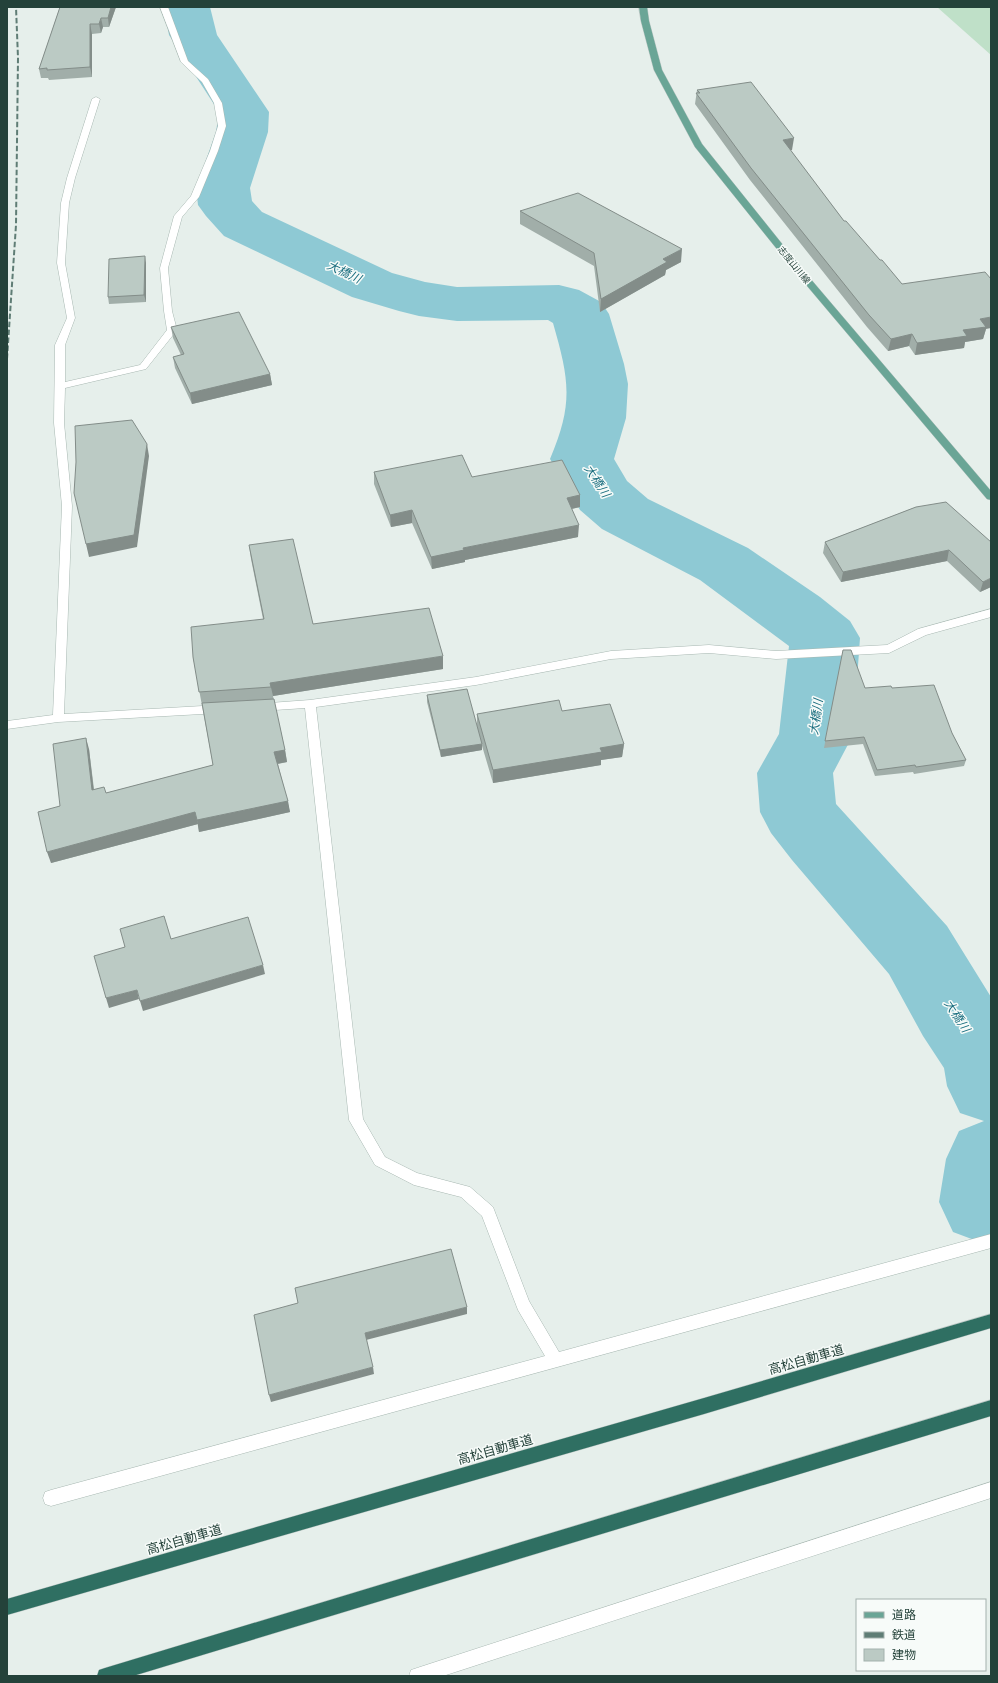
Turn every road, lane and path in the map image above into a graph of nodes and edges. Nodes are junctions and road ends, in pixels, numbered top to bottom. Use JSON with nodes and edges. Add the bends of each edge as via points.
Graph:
{"nodes":[{"id":1,"x":164,"y":7,"type":"edge"},
{"id":2,"x":643,"y":7,"type":"edge"},
{"id":3,"x":96,"y":99,"type":"dead end"},
{"id":4,"x":60,"y":386,"type":"junction"},
{"id":5,"x":991,"y":497,"type":"edge"},
{"id":6,"x":991,"y":613,"type":"edge"},
{"id":7,"x":310,"y":704,"type":"junction"},
{"id":8,"x":247,"y":708,"type":"edge"},
{"id":9,"x":231,"y":709,"type":"edge"},
{"id":10,"x":58,"y":718,"type":"junction"},
{"id":11,"x":7,"y":725,"type":"edge"},
{"id":12,"x":991,"y":1241,"type":"edge"},
{"id":13,"x":991,"y":1321,"type":"edge"},
{"id":14,"x":556,"y":1360,"type":"junction"},
{"id":15,"x":991,"y":1408,"type":"edge"},
{"id":16,"x":991,"y":1490,"type":"edge"},
{"id":17,"x":51,"y":1498,"type":"dead end"},
{"id":18,"x":7,"y":1607,"type":"edge"},
{"id":19,"x":105,"y":1676,"type":"edge"},
{"id":20,"x":417,"y":1676,"type":"edge"}],
"edges":[{"from":1,"to":4,"type":"street","via":[[185,62],[205,81],[218,103],[222,126],[195,197],[178,216],[164,268],[172,330],[143,367]]},
{"from":2,"to":5,"type":"main road","name":"志度山川線","via":[[658,70],[698,144],[800,272]]},
{"from":3,"to":4,"type":"street","via":[[71,178],[66,203],[61,264],[71,318],[60,345]]},
{"from":4,"to":10,"type":"street","via":[[59,423],[67,506]]},
{"from":6,"to":7,"type":"street","via":[[922,632],[889,649],[776,655],[708,649],[611,655],[476,681]]},
{"from":7,"to":8,"type":"street"},
{"from":7,"to":14,"type":"street","via":[[356,1120],[380,1161],[414,1179],[465,1192],[488,1212],[522,1305]]},
{"from":9,"to":10,"type":"street"},
{"from":10,"to":11,"type":"street"},
{"from":12,"to":14,"type":"street"},
{"from":13,"to":18,"type":"highway","name":"高松自動車道"},
{"from":14,"to":17,"type":"street"},
{"from":15,"to":19,"type":"highway"},
{"from":16,"to":20,"type":"street"}]}
